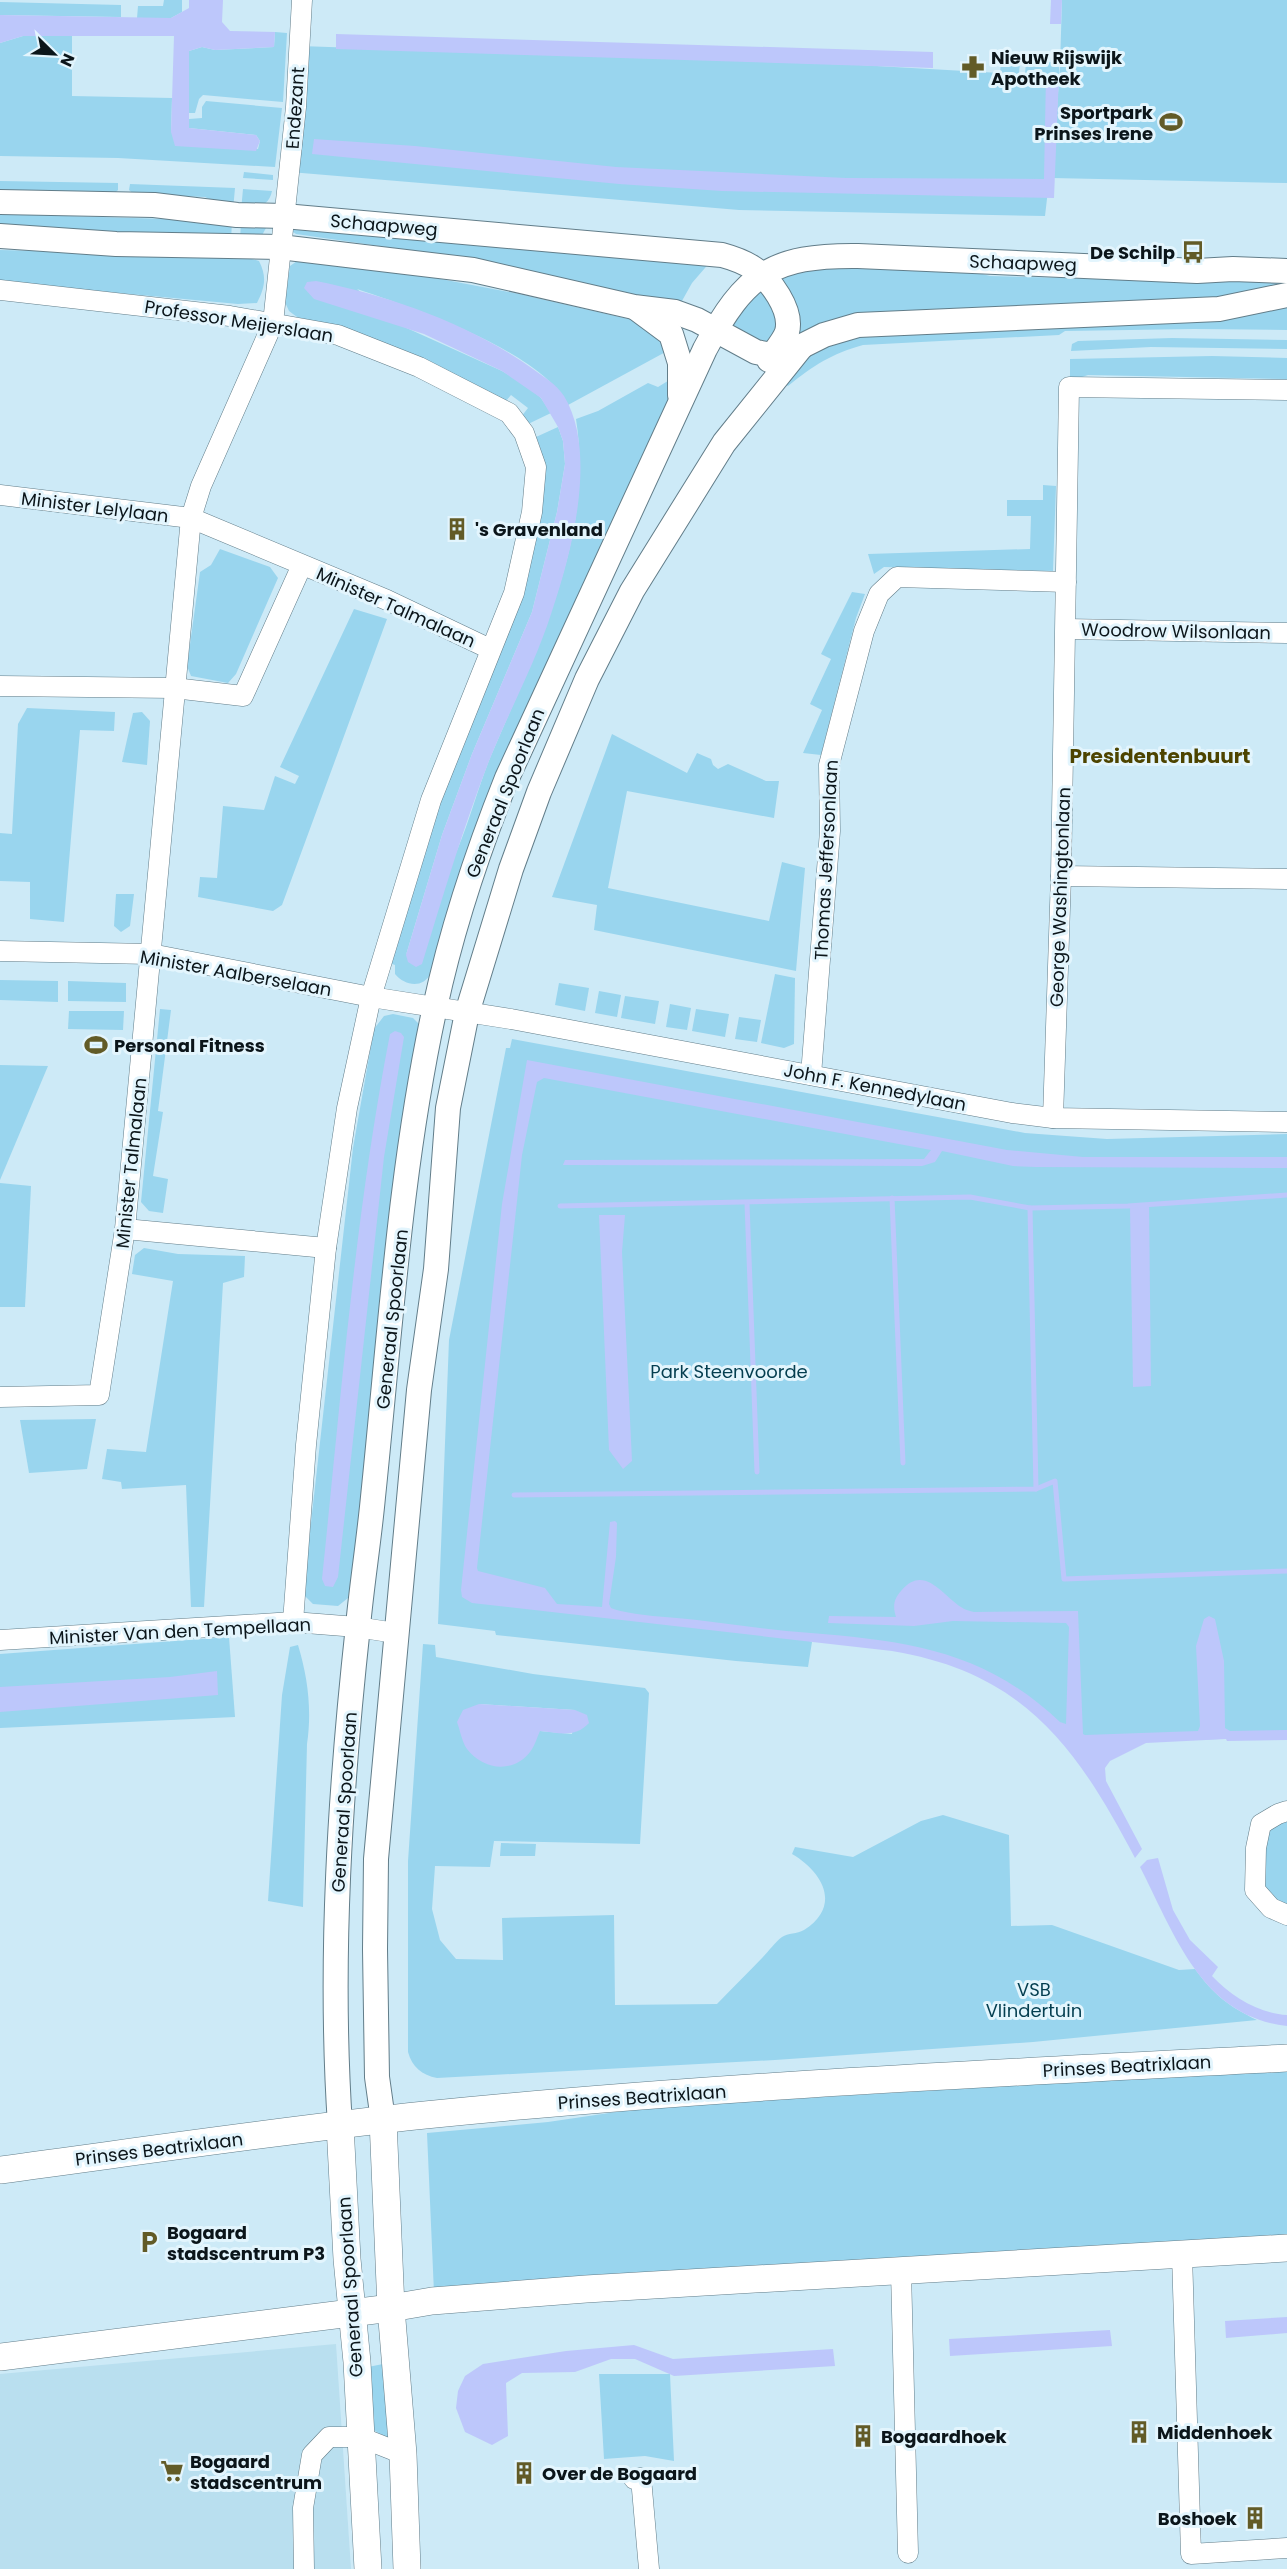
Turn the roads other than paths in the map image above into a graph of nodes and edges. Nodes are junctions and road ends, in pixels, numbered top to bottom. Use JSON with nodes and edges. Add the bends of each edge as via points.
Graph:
{"nodes":[{"id":1,"x":302,"y":0,"type":"edge"},
{"id":2,"x":0,"y":202,"type":"edge"},
{"id":3,"x":284,"y":216,"type":"junction"},
{"id":4,"x":0,"y":236,"type":"edge"},
{"id":5,"x":280,"y":248,"type":"junction"},
{"id":6,"x":1287,"y":271,"type":"edge"},
{"id":7,"x":762,"y":275,"type":"junction"},
{"id":8,"x":0,"y":290,"type":"edge"},
{"id":9,"x":1287,"y":296,"type":"edge"},
{"id":10,"x":634,"y":307,"type":"junction"},
{"id":11,"x":273,"y":323,"type":"junction"},
{"id":12,"x":716,"y":330,"type":"junction"},
{"id":13,"x":802,"y":346,"type":"junction"},
{"id":14,"x":772,"y":355,"type":"junction"},
{"id":15,"x":1287,"y":390,"type":"edge"},
{"id":16,"x":680,"y":404,"type":"junction"},
{"id":17,"x":724,"y":443,"type":"junction"},
{"id":18,"x":0,"y":495,"type":"edge"},
{"id":19,"x":191,"y":518,"type":"junction"},
{"id":20,"x":302,"y":565,"type":"junction"},
{"id":21,"x":1066,"y":582,"type":"junction"},
{"id":22,"x":1066,"y":629,"type":"junction"},
{"id":23,"x":1287,"y":633,"type":"edge"},
{"id":24,"x":490,"y":649,"type":"junction"},
{"id":25,"x":0,"y":686,"type":"edge"},
{"id":26,"x":174,"y":688,"type":"junction"},
{"id":27,"x":1061,"y":876,"type":"junction"},
{"id":28,"x":1287,"y":879,"type":"edge"},
{"id":29,"x":0,"y":951,"type":"edge"},
{"id":30,"x":151,"y":954,"type":"junction"},
{"id":31,"x":371,"y":997,"type":"junction"},
{"id":32,"x":435,"y":1008,"type":"junction"},
{"id":33,"x":467,"y":1013,"type":"junction"},
{"id":34,"x":811,"y":1075,"type":"junction"},
{"id":35,"x":1053,"y":1118,"type":"junction"},
{"id":36,"x":1287,"y":1122,"type":"edge"},
{"id":37,"x":125,"y":1229,"type":"junction"},
{"id":38,"x":326,"y":1248,"type":"junction"},
{"id":39,"x":0,"y":1396,"type":"edge"},
{"id":40,"x":294,"y":1622,"type":"junction"},
{"id":41,"x":357,"y":1627,"type":"junction"},
{"id":42,"x":395,"y":1633,"type":"junction"},
{"id":43,"x":0,"y":1640,"type":"edge"},
{"id":44,"x":1287,"y":1811,"type":"edge"},
{"id":45,"x":1287,"y":1915,"type":"edge"},
{"id":46,"x":1287,"y":2058,"type":"edge"},
{"id":47,"x":383,"y":2120,"type":"junction"},
{"id":48,"x":340,"y":2126,"type":"junction"},
{"id":49,"x":0,"y":2170,"type":"edge"},
{"id":50,"x":1287,"y":2248,"type":"edge"},
{"id":51,"x":1182,"y":2254,"type":"junction"},
{"id":52,"x":902,"y":2271,"type":"junction"},
{"id":53,"x":391,"y":2308,"type":"junction"},
{"id":54,"x":351,"y":2313,"type":"junction"},
{"id":55,"x":0,"y":2357,"type":"edge"},
{"id":56,"x":360,"y":2437,"type":"junction"},
{"id":57,"x":403,"y":2454,"type":"junction"},
{"id":58,"x":634,"y":2479,"type":"dead end"},
{"id":59,"x":1287,"y":2548,"type":"edge"},
{"id":60,"x":908,"y":2553,"type":"dead end"},
{"id":61,"x":304,"y":2569,"type":"edge"},
{"id":62,"x":368,"y":2569,"type":"edge"},
{"id":63,"x":407,"y":2569,"type":"edge"},
{"id":64,"x":649,"y":2569,"type":"edge"}],
"edges":[{"from":1,"to":3,"type":"street","name":"Endezant"},
{"from":2,"to":3,"type":"street","name":"Schaapweg","via":[[154,205]]},
{"from":3,"to":5,"type":"street","name":"Minister Talmalaan"},
{"from":3,"to":7,"type":"street","name":"Schaapweg","via":[[722,255]]},
{"from":4,"to":5,"type":"street","name":"Schaapweg","via":[[116,244]]},
{"from":5,"to":10,"type":"street","name":"Schaapweg","via":[[473,270]]},
{"from":5,"to":11,"type":"street","name":"Minister Talmalaan"},
{"from":6,"to":7,"type":"street","name":"Schaapweg","via":[[1197,271],[827,255],[789,261]]},
{"from":7,"to":12,"type":"street","name":"Generaal Spoorlaan","via":[[744,290]]},
{"from":7,"to":14,"type":"street","name":"Schaapweg","via":[[777,294],[788,321],[787,333]]},
{"from":8,"to":11,"type":"street","name":"Professor Meijerslaan"},
{"from":9,"to":13,"type":"street","via":[[1219,309],[858,325]]},
{"from":10,"to":12,"type":"street","name":"Schaapweg","via":[[675,312]]},
{"from":10,"to":16,"type":"street","name":"Schaapweg","via":[[671,334],[681,363]]},
{"from":11,"to":19,"type":"street","name":"Minister Talmalaan","via":[[201,486]]},
{"from":11,"to":24,"type":"street","name":"Professor Meijerslaan","via":[[338,336],[419,366],[509,413],[524,433],[536,467],[532,512],[514,593]]},
{"from":12,"to":14,"type":"street","name":"Schaapweg","via":[[756,352]]},
{"from":12,"to":16,"type":"street","name":"Generaal Spoorlaan"},
{"from":13,"to":14,"type":"street"},
{"from":13,"to":17,"type":"street","name":"Generaal Spoorlaan"},
{"from":14,"to":17,"type":"street","name":"Schaapweg","via":[[744,395]]},
{"from":15,"to":21,"type":"street","name":"George Washingtonlaan","via":[[1069,387]]},
{"from":16,"to":32,"type":"street","name":"Generaal Spoorlaan","via":[[507,778],[461,905]]},
{"from":17,"to":33,"type":"street","name":"Generaal Spoorlaan","via":[[632,591],[587,679],[515,858]]},
{"from":18,"to":19,"type":"street","name":"Minister Lelylaan"},
{"from":19,"to":20,"type":"street","name":"Minister Talmalaan"},
{"from":19,"to":26,"type":"street","name":"Minister Talmalaan"},
{"from":20,"to":24,"type":"street","name":"Minister Talmalaan"},
{"from":20,"to":26,"type":"street","name":"Minister Talmalaan","via":[[243,696]]},
{"from":21,"to":22,"type":"street","name":"George Washingtonlaan"},
{"from":21,"to":34,"type":"street","name":"Thomas Jeffersonlaan","via":[[897,577],[879,594],[864,631],[829,765],[830,831]]},
{"from":22,"to":23,"type":"street","name":"Woodrow Wilsonlaan"},
{"from":22,"to":27,"type":"street","name":"George Washingtonlaan"},
{"from":24,"to":31,"type":"street","via":[[431,800]]},
{"from":25,"to":26,"type":"street"},
{"from":26,"to":30,"type":"street","name":"Minister Talmalaan"},
{"from":27,"to":28,"type":"street"},
{"from":27,"to":35,"type":"street","name":"George Washingtonlaan"},
{"from":29,"to":30,"type":"street","name":"Minister Aalberselaan"},
{"from":30,"to":31,"type":"street","name":"Minister Aalberselaan"},
{"from":30,"to":37,"type":"street","name":"Minister Talmalaan"},
{"from":31,"to":32,"type":"street","name":"Minister Aalberselaan"},
{"from":31,"to":38,"type":"street","via":[[347,1108]]},
{"from":32,"to":33,"type":"street","name":"John F. Kennedylaan"},
{"from":32,"to":41,"type":"street","name":"Generaal Spoorlaan","via":[[406,1181]]},
{"from":33,"to":34,"type":"street","name":"John F. Kennedylaan"},
{"from":33,"to":42,"type":"street","name":"Generaal Spoorlaan","via":[[448,1108],[436,1269],[419,1390]]},
{"from":34,"to":35,"type":"street","name":"John F. Kennedylaan"},
{"from":35,"to":36,"type":"street","name":"John F. Kennedylaan"},
{"from":37,"to":38,"type":"street"},
{"from":37,"to":39,"type":"street","name":"Minister Talmalaan","via":[[99,1395]]},
{"from":38,"to":40,"type":"street","via":[[306,1445]]},
{"from":40,"to":41,"type":"street","name":"Minister Van den Tempellaan"},
{"from":40,"to":43,"type":"street","name":"Minister Van den Tempellaan"},
{"from":41,"to":42,"type":"street","name":"Minister Van den Tempellaan"},
{"from":41,"to":48,"type":"street","name":"Generaal Spoorlaan","via":[[338,1867],[335,2047]]},
{"from":42,"to":47,"type":"street","name":"Generaal Spoorlaan","via":[[376,1859],[377,2077]]},
{"from":44,"to":45,"type":"street","via":[[1261,1824],[1255,1890],[1271,1908]]},
{"from":46,"to":47,"type":"main road","name":"Prinses Beatrixlaan","via":[[904,2078],[602,2099]]},
{"from":47,"to":48,"type":"main road","name":"Prinses Beatrixlaan"},
{"from":47,"to":53,"type":"main road","name":"Generaal Spoorlaan"},
{"from":48,"to":49,"type":"main road","name":"Prinses Beatrixlaan"},
{"from":48,"to":54,"type":"main road","name":"Generaal Spoorlaan"},
{"from":50,"to":51,"type":"main road"},
{"from":51,"to":52,"type":"main road"},
{"from":51,"to":59,"type":"street","via":[[1191,2554]]},
{"from":52,"to":53,"type":"main road","via":[[518,2294]]},
{"from":52,"to":60,"type":"street"},
{"from":53,"to":54,"type":"main road"},
{"from":53,"to":57,"type":"main road","name":"Generaal Spoorlaan"},
{"from":54,"to":55,"type":"main road"},
{"from":54,"to":56,"type":"main road","name":"Generaal Spoorlaan"},
{"from":56,"to":57,"type":"street"},
{"from":56,"to":61,"type":"street","via":[[329,2437],[312,2455],[303,2508]]},
{"from":56,"to":62,"type":"main road","name":"Generaal Spoorlaan"},
{"from":57,"to":63,"type":"main road","name":"Generaal Spoorlaan"},
{"from":58,"to":64,"type":"street","via":[[641,2478]]}]}
